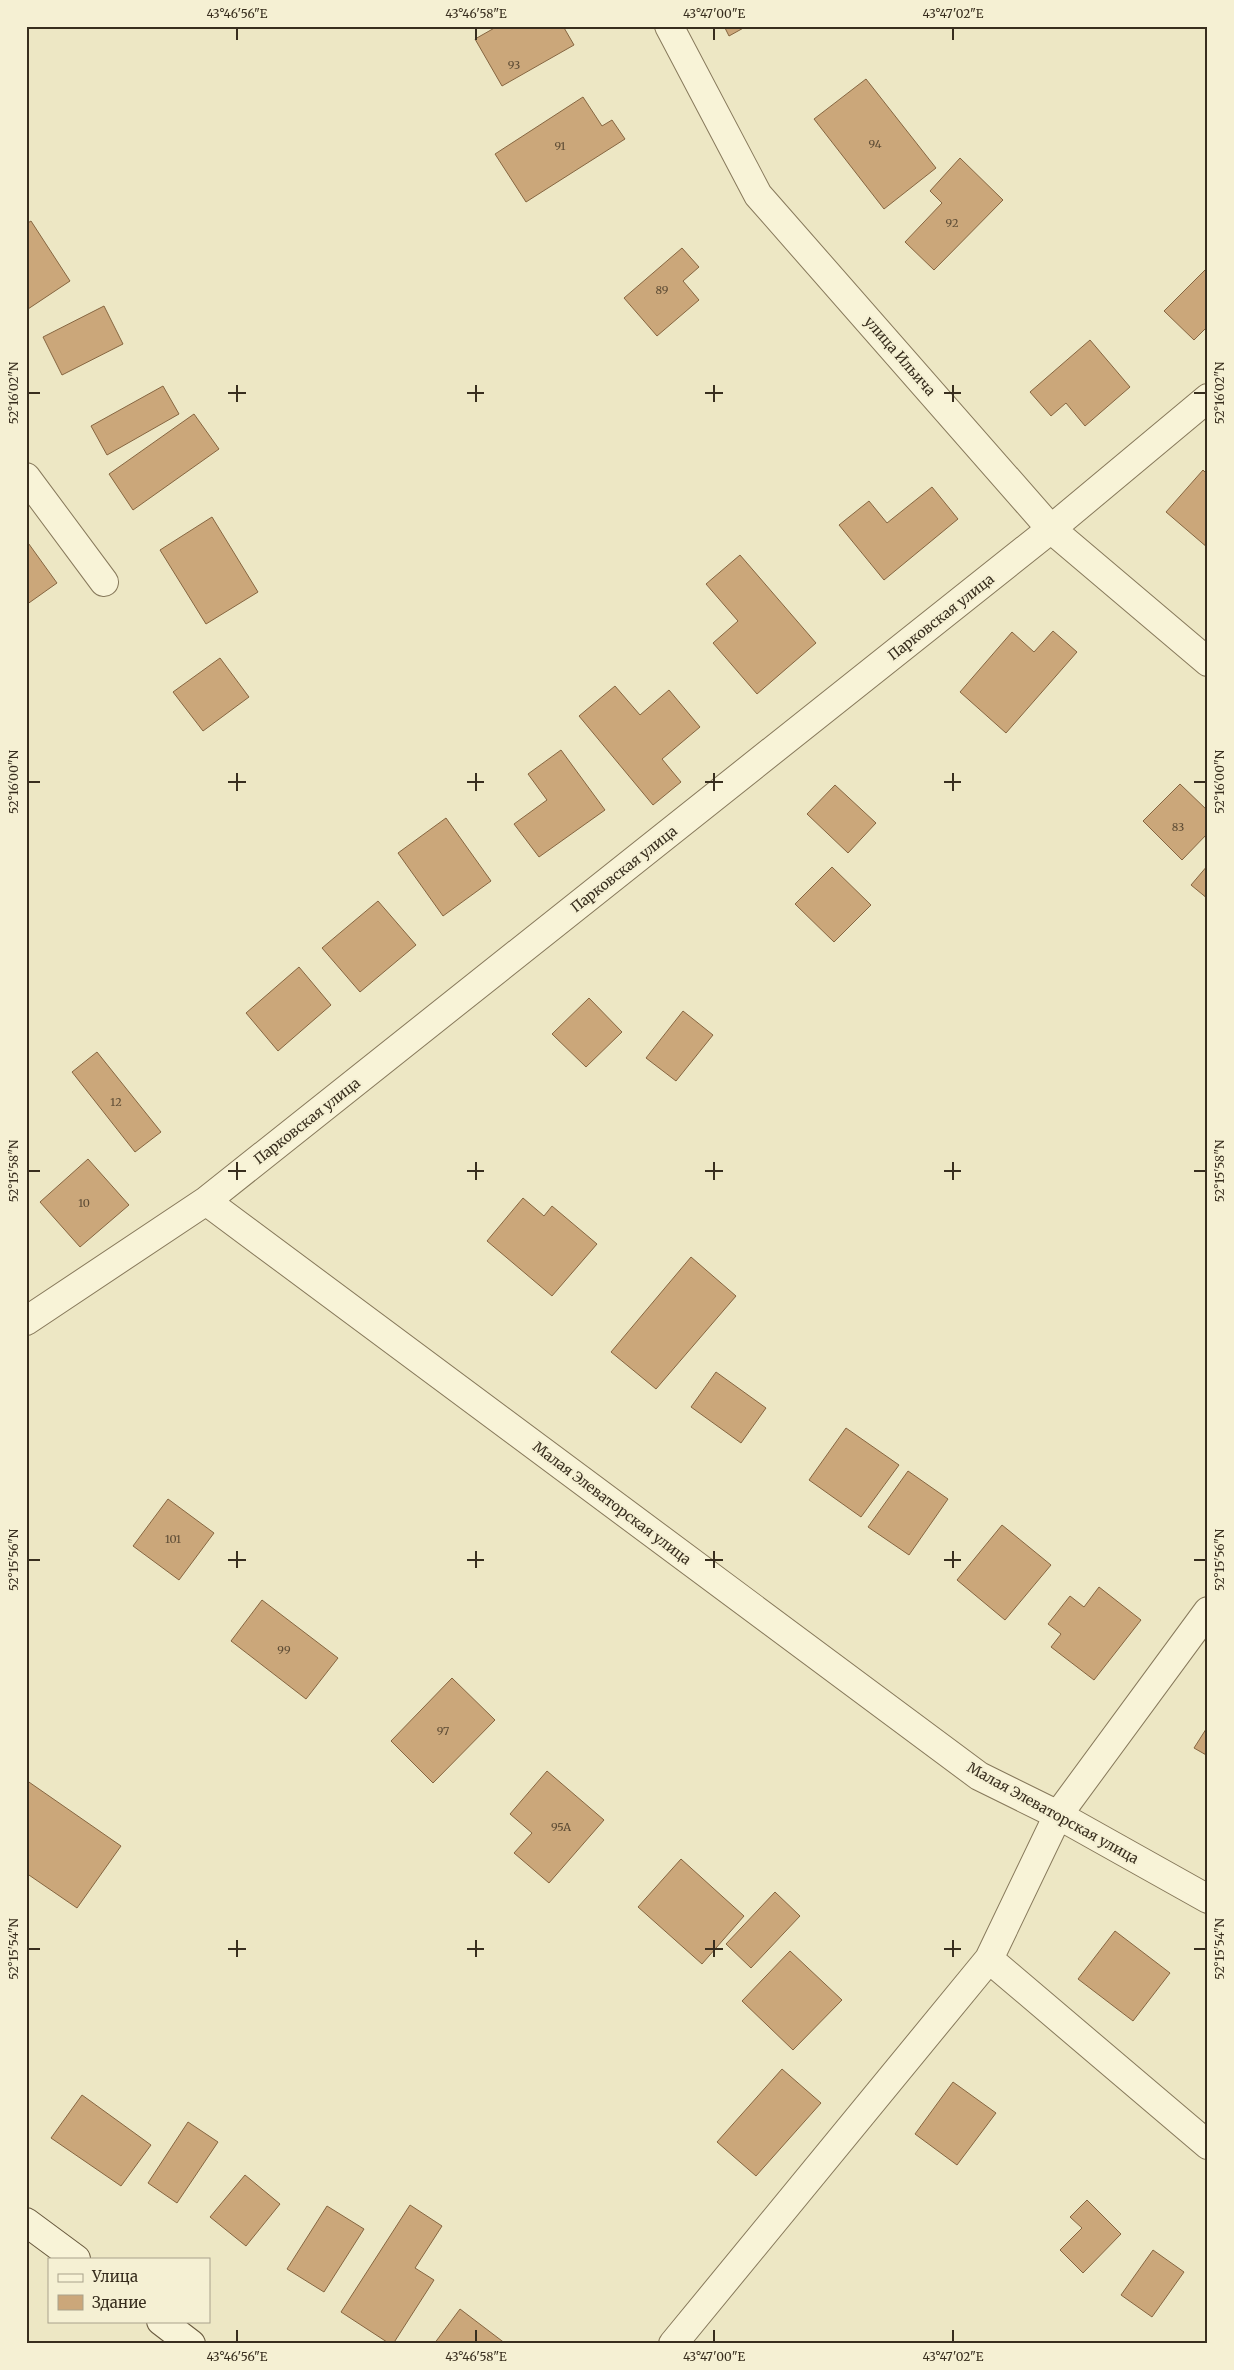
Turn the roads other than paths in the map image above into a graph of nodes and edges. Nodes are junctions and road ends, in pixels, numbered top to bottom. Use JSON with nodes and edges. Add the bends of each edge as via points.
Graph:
{"nodes":[{"id":1,"x":669,"y":26,"type":"edge"},
{"id":2,"x":1208,"y":398,"type":"edge"},
{"id":3,"x":26,"y":477,"type":"edge"},
{"id":4,"x":1051,"y":529,"type":"junction"},
{"id":5,"x":104,"y":582,"type":"dead end"},
{"id":6,"x":1208,"y":662,"type":"edge"},
{"id":7,"x":206,"y":1201,"type":"junction"},
{"id":8,"x":26,"y":1321,"type":"edge"},
{"id":9,"x":1208,"y":1611,"type":"edge"},
{"id":10,"x":1058,"y":1815,"type":"junction"},
{"id":11,"x":1208,"y":1899,"type":"edge"},
{"id":12,"x":989,"y":1959,"type":"junction"},
{"id":13,"x":1208,"y":2145,"type":"edge"},
{"id":14,"x":26,"y":2222,"type":"edge"},
{"id":15,"x":75,"y":2258,"type":"edge"},
{"id":16,"x":162,"y":2322,"type":"edge"},
{"id":17,"x":191,"y":2344,"type":"edge"},
{"id":18,"x":673,"y":2344,"type":"edge"}],
"edges":[{"from":1,"to":4,"type":"street","name":"улица Ильича","via":[[758,195]]},
{"from":2,"to":4,"type":"street","name":"Парковская улица"},
{"from":3,"to":5,"type":"street"},
{"from":4,"to":6,"type":"street","name":"улица Ильича"},
{"from":4,"to":7,"type":"street","name":"Парковская улица"},
{"from":7,"to":8,"type":"street","name":"Парковская улица"},
{"from":7,"to":10,"type":"street","name":"Малая Элеваторская улица","via":[[979,1776]]},
{"from":9,"to":10,"type":"street"},
{"from":10,"to":11,"type":"street","name":"Малая Элеваторская улица"},
{"from":10,"to":12,"type":"street"},
{"from":12,"to":13,"type":"street"},
{"from":12,"to":18,"type":"street"},
{"from":14,"to":15,"type":"street"},
{"from":16,"to":17,"type":"street"}]}
